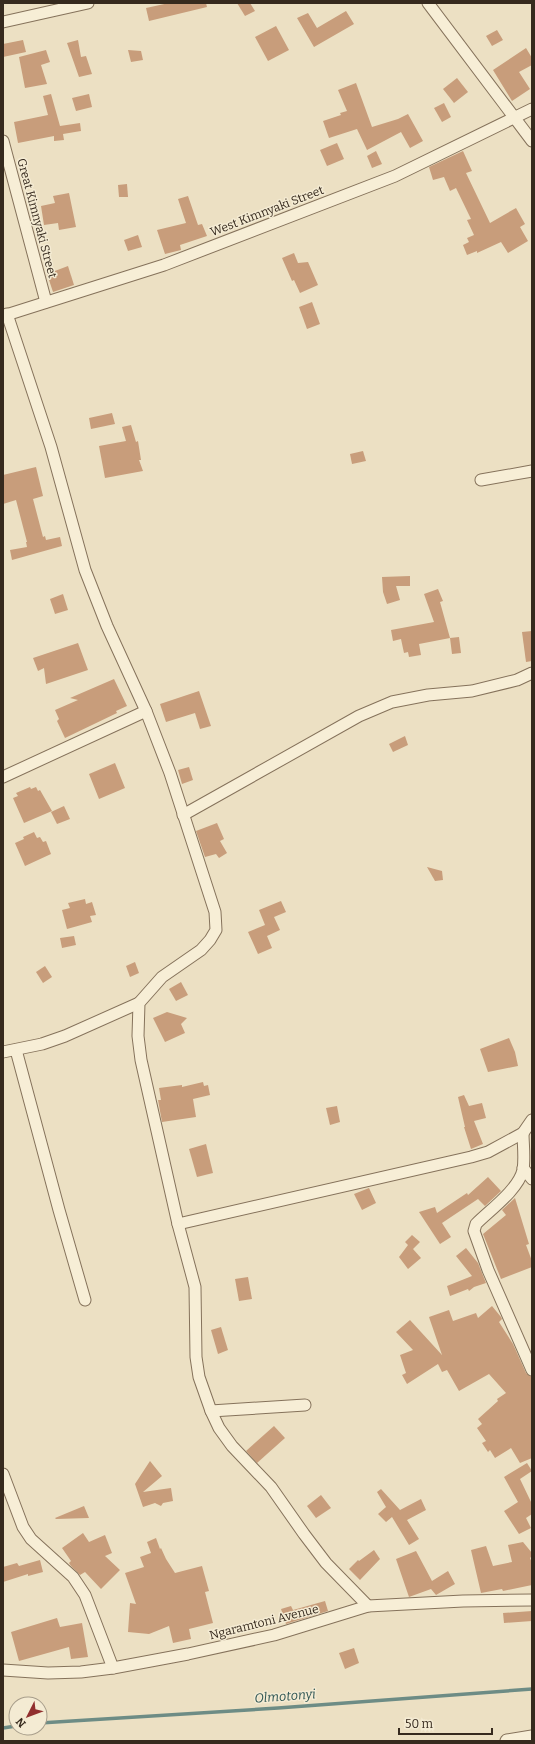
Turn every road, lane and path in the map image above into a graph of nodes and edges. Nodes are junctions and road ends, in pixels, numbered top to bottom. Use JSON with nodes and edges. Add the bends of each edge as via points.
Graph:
{"nodes":[{"id":1,"x":88,"y":3,"type":"edge"},
{"id":2,"x":428,"y":3,"type":"edge"},
{"id":3,"x":3,"y":22,"type":"edge"},
{"id":4,"x":532,"y":109,"type":"edge"},
{"id":5,"x":514,"y":117,"type":"junction"},
{"id":6,"x":3,"y":141,"type":"edge"},
{"id":7,"x":532,"y":141,"type":"edge"},
{"id":8,"x":46,"y":302,"type":"junction"},
{"id":9,"x":5,"y":315,"type":"edge"},
{"id":10,"x":532,"y":471,"type":"edge"},
{"id":11,"x":481,"y":480,"type":"dead end"},
{"id":12,"x":532,"y":673,"type":"edge"},
{"id":13,"x":146,"y":711,"type":"junction"},
{"id":14,"x":3,"y":777,"type":"edge"},
{"id":15,"x":184,"y":815,"type":"junction"},
{"id":16,"x":140,"y":1004,"type":"junction"},
{"id":17,"x":16,"y":1050,"type":"junction"},
{"id":18,"x":3,"y":1052,"type":"edge"},
{"id":19,"x":532,"y":1120,"type":"edge"},
{"id":20,"x":523,"y":1132,"type":"junction"},
{"id":21,"x":523,"y":1168,"type":"junction"},
{"id":22,"x":532,"y":1179,"type":"edge"},
{"id":23,"x":178,"y":1224,"type":"junction"},
{"id":24,"x":85,"y":1300,"type":"dead end"},
{"id":25,"x":532,"y":1370,"type":"edge"},
{"id":26,"x":305,"y":1405,"type":"dead end"},
{"id":27,"x":211,"y":1411,"type":"junction"},
{"id":28,"x":3,"y":1474,"type":"edge"},
{"id":29,"x":532,"y":1600,"type":"edge"},
{"id":30,"x":368,"y":1606,"type":"junction"},
{"id":31,"x":113,"y":1668,"type":"junction"},
{"id":32,"x":3,"y":1670,"type":"edge"},
{"id":33,"x":532,"y":1738,"type":"edge"},
{"id":34,"x":507,"y":1741,"type":"edge"}],
"edges":[{"from":1,"to":3,"type":"street"},
{"from":2,"to":5,"type":"street"},
{"from":4,"to":5,"type":"street","name":"West Kimnyaki Street"},
{"from":5,"to":7,"type":"street"},
{"from":5,"to":8,"type":"street","name":"West Kimnyaki Street","via":[[395,176],[164,265]]},
{"from":6,"to":8,"type":"street","name":"Great Kimnyaki Street"},
{"from":8,"to":9,"type":"street","name":"West Kimnyaki Street"},
{"from":9,"to":13,"type":"street","via":[[51,447],[85,570],[107,626]]},
{"from":10,"to":11,"type":"street"},
{"from":12,"to":15,"type":"street","via":[[517,680],[472,691],[428,695],[392,702],[359,716]]},
{"from":13,"to":14,"type":"street"},
{"from":13,"to":15,"type":"street"},
{"from":15,"to":16,"type":"street","via":[[215,912],[216,930],[201,950],[162,977]]},
{"from":16,"to":17,"type":"street","via":[[65,1036]]},
{"from":16,"to":23,"type":"street","via":[[138,1036],[141,1060]]},
{"from":17,"to":18,"type":"street"},
{"from":17,"to":24,"type":"street"},
{"from":19,"to":20,"type":"street"},
{"from":20,"to":21,"type":"street"},
{"from":20,"to":23,"type":"street","via":[[488,1152],[471,1157]]},
{"from":21,"to":22,"type":"street"},
{"from":21,"to":25,"type":"street","via":[[512,1190],[476,1224],[474,1231],[488,1270]]},
{"from":23,"to":27,"type":"street","via":[[195,1287],[196,1357],[199,1377]]},
{"from":26,"to":27,"type":"street"},
{"from":27,"to":30,"type":"street","via":[[232,1446],[271,1486],[326,1563]]},
{"from":28,"to":31,"type":"street","via":[[23,1527],[31,1539],[73,1577],[85,1594]]},
{"from":29,"to":30,"type":"street","name":"Ngaramtoni Avenue","via":[[463,1600]]},
{"from":30,"to":31,"type":"street","name":"Ngaramtoni Avenue","via":[[274,1635]]},
{"from":31,"to":32,"type":"street","name":"Ngaramtoni Avenue","via":[[48,1673]]},
{"from":33,"to":34,"type":"street"}]}
